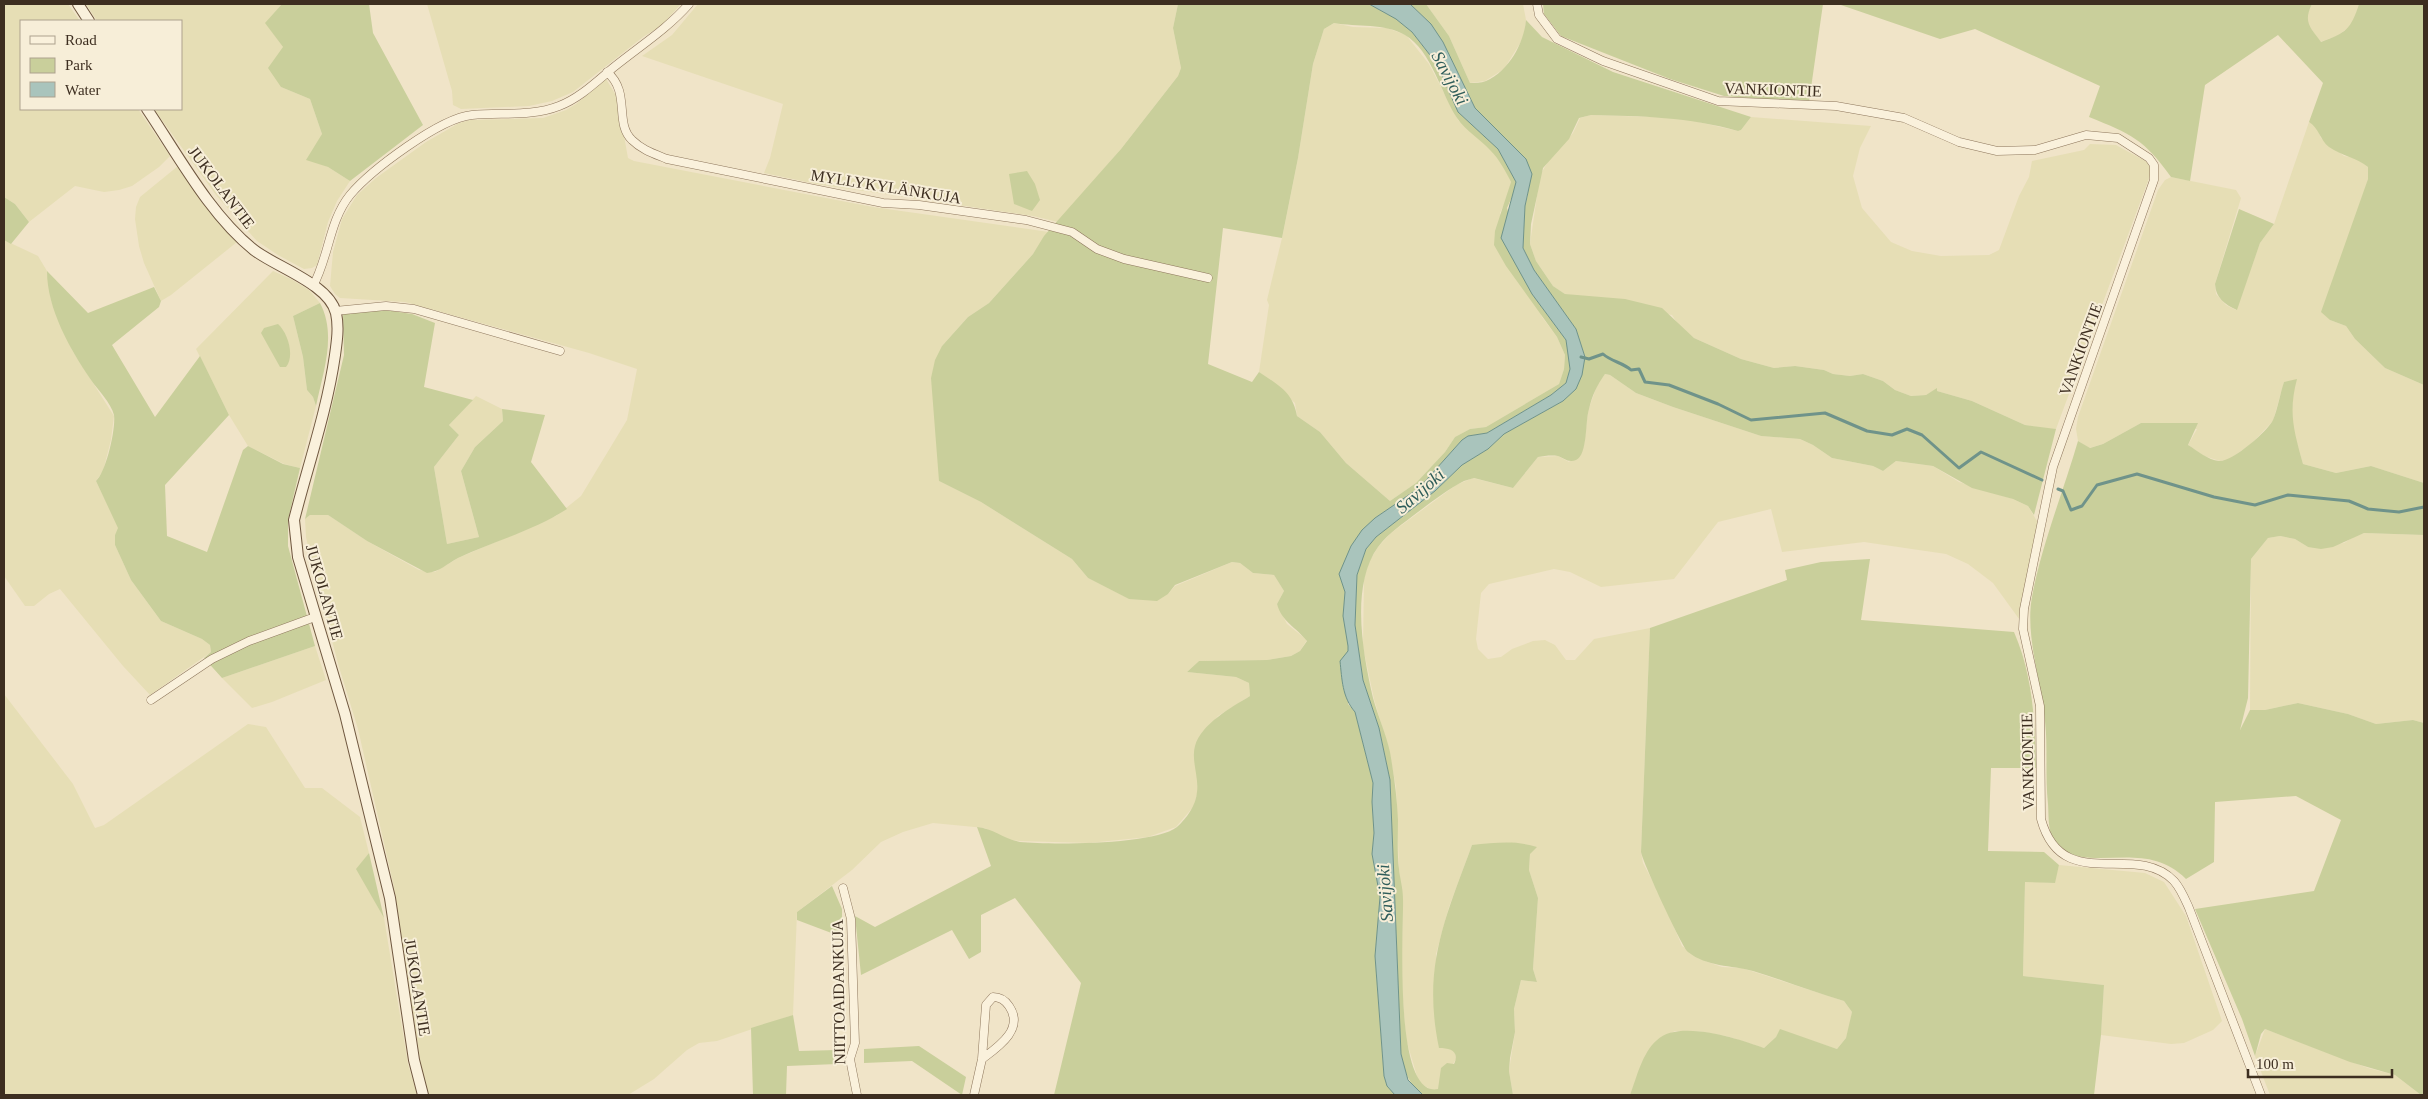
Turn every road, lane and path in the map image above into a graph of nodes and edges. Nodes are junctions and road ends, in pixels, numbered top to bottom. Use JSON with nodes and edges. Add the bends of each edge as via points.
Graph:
{"nodes":[{"id":1,"x":78,"y":4,"type":"edge"},
{"id":2,"x":689,"y":4,"type":"edge"},
{"id":3,"x":1537,"y":4,"type":"edge"},
{"id":4,"x":88,"y":20,"type":"edge"},
{"id":5,"x":607,"y":72,"type":"junction"},
{"id":6,"x":148,"y":110,"type":"edge"},
{"id":7,"x":1208,"y":278,"type":"dead end"},
{"id":8,"x":313,"y":286,"type":"junction"},
{"id":9,"x":336,"y":311,"type":"junction"},
{"id":10,"x":560,"y":352,"type":"dead end"},
{"id":11,"x":315,"y":617,"type":"junction"},
{"id":12,"x":151,"y":700,"type":"dead end"},
{"id":13,"x":843,"y":888,"type":"dead end"},
{"id":14,"x":982,"y":1059,"type":"junction"},
{"id":15,"x":423,"y":1095,"type":"edge"},
{"id":16,"x":857,"y":1095,"type":"edge"},
{"id":17,"x":974,"y":1095,"type":"edge"},
{"id":18,"x":2261,"y":1095,"type":"edge"}],
"edges":[{"from":1,"to":4,"type":"street"},
{"from":2,"to":5,"type":"street","via":[[664,30]]},
{"from":3,"to":18,"type":"street","name":"VANKIONTIE","via":[[1539,16],[1557,39],[1603,61],[1718,101],[1836,106],[1894,116],[1959,142],[1997,151],[2035,150],[2086,135],[2118,138],[2149,158],[2154,165],[2154,180],[2053,467],[2024,609],[2023,629],[2040,706],[2041,820],[2045,834],[2063,856],[2076,861],[2145,867],[2173,880],[2189,908]]},
{"from":5,"to":7,"type":"street","name":"MYLLYKYLÄNKUJA","via":[[622,99],[625,130],[647,151],[667,159],[883,203],[1026,220],[1072,232],[1097,248],[1124,259]]},
{"from":5,"to":8,"type":"street","via":[[558,107],[470,115],[441,125],[423,136],[350,195],[334,224],[322,269]]},
{"from":6,"to":8,"type":"street","name":"JUKOLANTIE","via":[[237,235]]},
{"from":8,"to":9,"type":"street","name":"JUKOLANTIE"},
{"from":9,"to":10,"type":"street","via":[[386,306],[414,309]]},
{"from":9,"to":11,"type":"street","name":"JUKOLANTIE","via":[[337,337],[332,372],[294,520],[298,557]]},
{"from":11,"to":12,"type":"street","via":[[220,655]]},
{"from":11,"to":15,"type":"street","name":"JUKOLANTIE","via":[[345,714],[390,898],[414,1060]]},
{"from":13,"to":16,"type":"street","name":"NIITTOAIDANKUJA","via":[[851,919],[855,1042],[850,1059]]},
{"from":14,"to":14,"type":"street","via":[[1006,1040],[1012,1029],[1014,1015],[1000,997],[993,997],[986,1006]]},
{"from":14,"to":17,"type":"street"}]}
